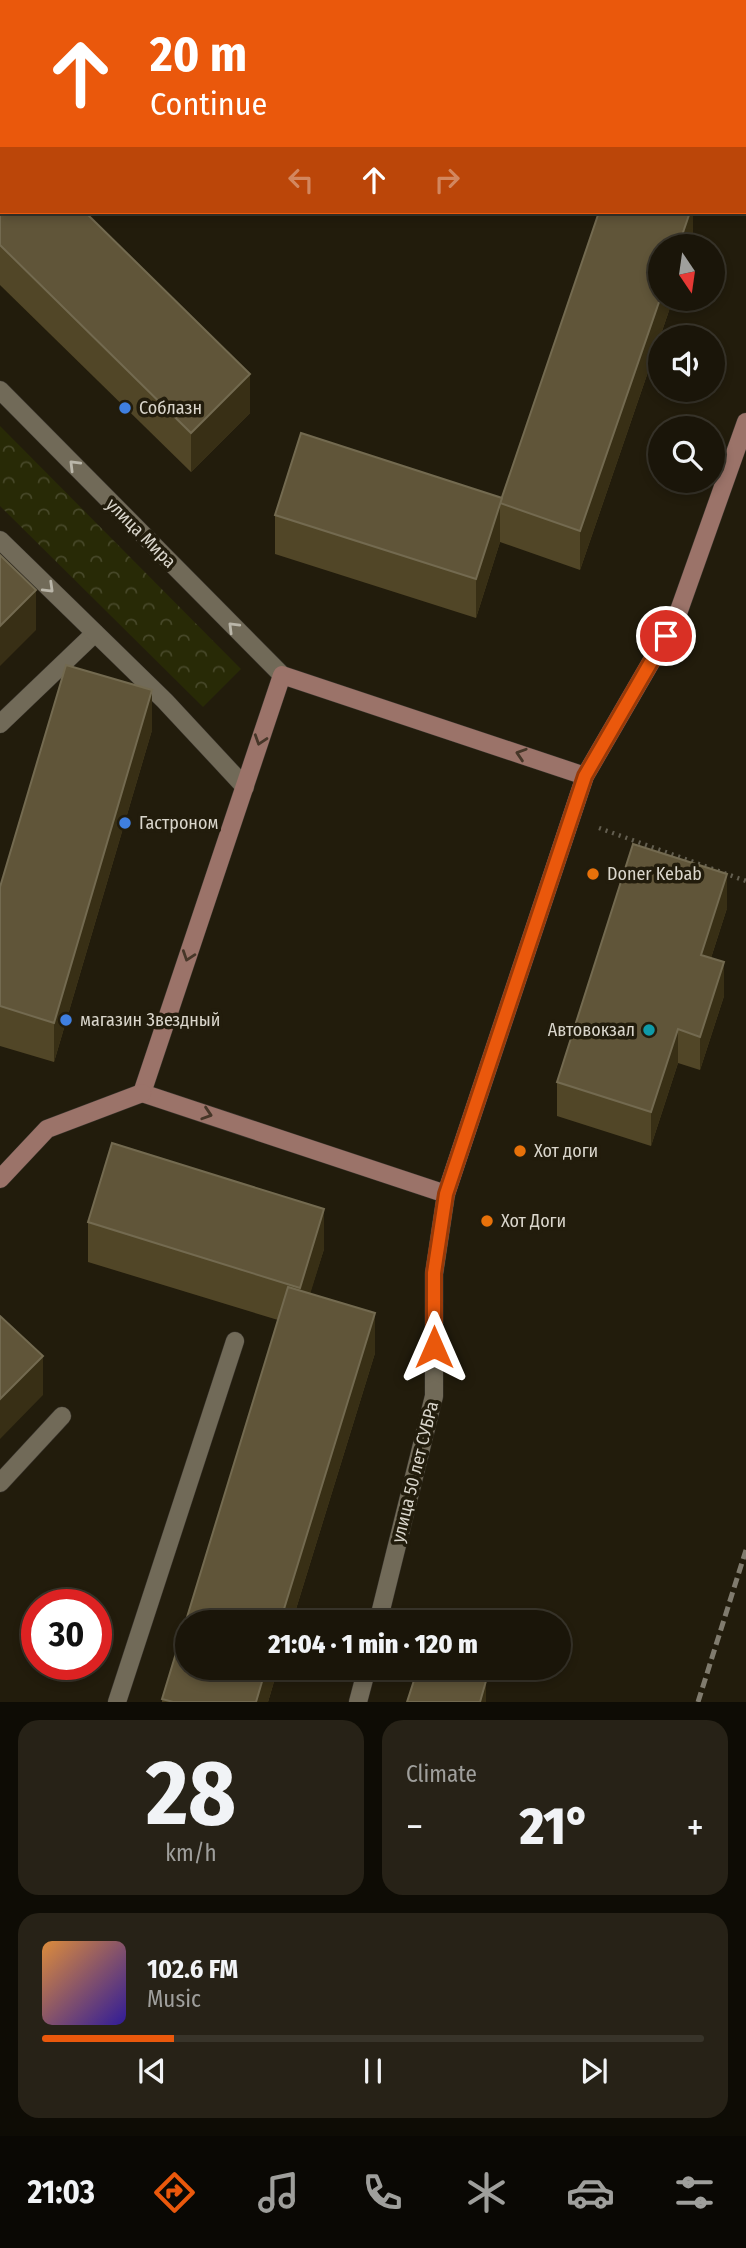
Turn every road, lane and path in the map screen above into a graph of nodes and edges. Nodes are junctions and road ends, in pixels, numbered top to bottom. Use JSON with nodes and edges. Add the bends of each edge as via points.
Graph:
{"nodes":[{"id":1,"x":0,"y":390,"type":"edge"},
{"id":2,"x":746,"y":422,"type":"edge"},
{"id":3,"x":0,"y":540,"type":"edge"},
{"id":4,"x":95,"y":633,"type":"junction"},
{"id":5,"x":282,"y":675,"type":"junction"},
{"id":6,"x":0,"y":724,"type":"edge"},
{"id":7,"x":585,"y":776,"type":"junction"},
{"id":8,"x":245,"y":787,"type":"junction"},
{"id":9,"x":572,"y":818,"type":"junction"},
{"id":10,"x":746,"y":881,"type":"edge"},
{"id":11,"x":142,"y":1093,"type":"junction"},
{"id":12,"x":4,"y":1168,"type":"edge"},
{"id":13,"x":446,"y":1194,"type":"junction"},
{"id":14,"x":235,"y":1340,"type":"dead end"},
{"id":15,"x":62,"y":1416,"type":"dead end"},
{"id":16,"x":0,"y":1483,"type":"edge"},
{"id":17,"x":381,"y":1610,"type":"edge"},
{"id":18,"x":364,"y":1680,"type":"edge"},
{"id":19,"x":117,"y":1702,"type":"edge"},
{"id":20,"x":358,"y":1702,"type":"edge"}],
"edges":[{"from":5,"to":1,"type":"street","name":"улица Мира","one_way":true},
{"from":2,"to":7,"type":"street","via":[[676,619]]},
{"from":3,"to":4,"type":"street","one_way":true},
{"from":4,"to":6,"type":"street"},
{"from":4,"to":8,"type":"street"},
{"from":7,"to":5,"type":"street","one_way":true},
{"from":5,"to":8,"type":"street","one_way":true},
{"from":7,"to":9,"type":"street"},
{"from":8,"to":11,"type":"street","one_way":true},
{"from":9,"to":10,"type":"path"},
{"from":9,"to":13,"type":"street"},
{"from":11,"to":12,"type":"street","via":[[47,1129]]},
{"from":11,"to":13,"type":"street","one_way":true},
{"from":13,"to":17,"type":"street","name":"улица 50 лет СУБРа","via":[[434,1273],[435,1395]]},
{"from":14,"to":19,"type":"street"},
{"from":15,"to":16,"type":"street"},
{"from":18,"to":20,"type":"street"}]}
